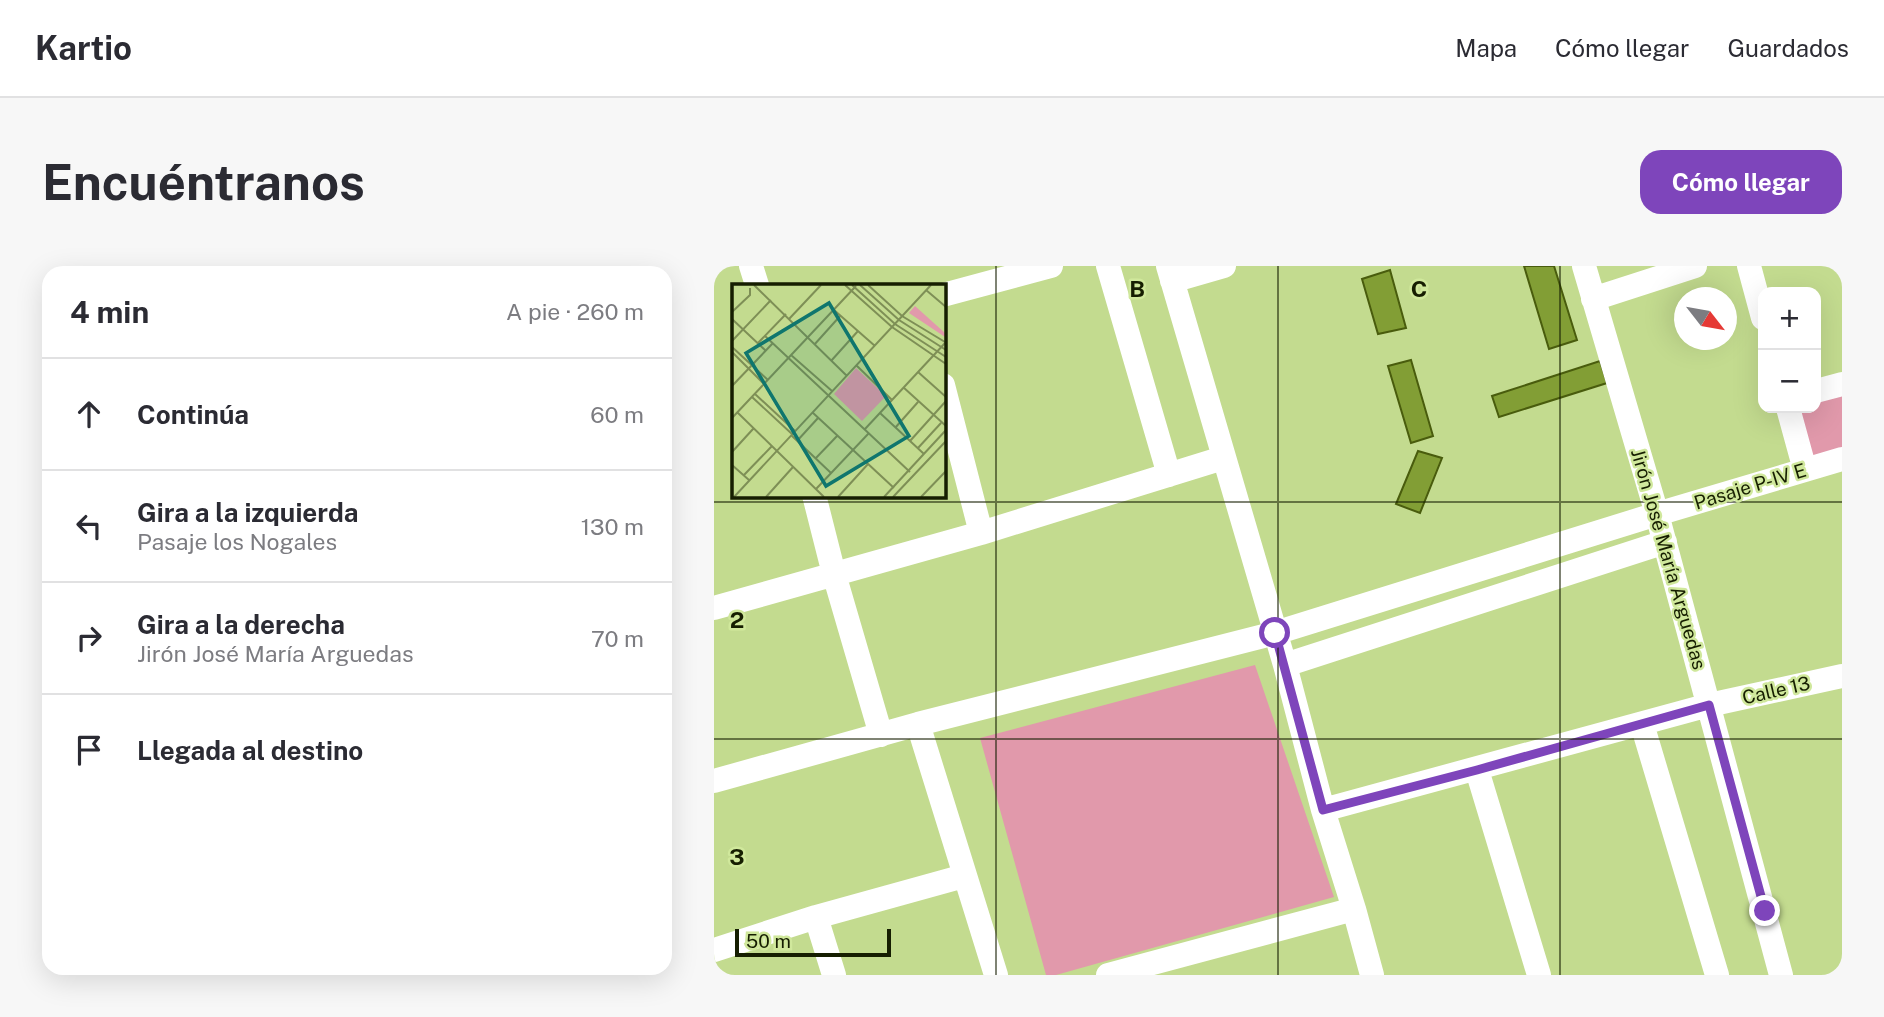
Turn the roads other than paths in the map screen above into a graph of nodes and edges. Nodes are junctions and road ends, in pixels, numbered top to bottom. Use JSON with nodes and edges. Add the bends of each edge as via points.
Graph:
{"nodes":[{"id":1,"x":751,"y":266,"type":"edge"},
{"id":2,"x":1051,"y":266,"type":"edge"},
{"id":3,"x":1108,"y":266,"type":"edge"},
{"id":4,"x":1224,"y":266,"type":"edge"},
{"id":5,"x":1584,"y":266,"type":"edge"},
{"id":6,"x":1695,"y":266,"type":"edge"},
{"id":7,"x":1749,"y":266,"type":"edge"},
{"id":8,"x":1170,"y":274,"type":"edge"},
{"id":9,"x":757,"y":284,"type":"edge"},
{"id":10,"x":945,"y":294,"type":"edge"},
{"id":11,"x":1594,"y":299,"type":"junction"},
{"id":12,"x":1758,"y":299,"type":"edge"},
{"id":13,"x":1842,"y":384,"type":"edge"},
{"id":14,"x":1821,"y":390,"type":"edge"},
{"id":15,"x":945,"y":392,"type":"edge"},
{"id":16,"x":1789,"y":413,"type":"edge"},
{"id":17,"x":1223,"y":458,"type":"junction"},
{"id":18,"x":1842,"y":459,"type":"edge"},
{"id":19,"x":1805,"y":470,"type":"junction"},
{"id":20,"x":1169,"y":475,"type":"junction"},
{"id":21,"x":815,"y":497,"type":"edge"},
{"id":22,"x":1657,"y":514,"type":"junction"},
{"id":23,"x":981,"y":533,"type":"junction"},
{"id":24,"x":1665,"y":542,"type":"junction"},
{"id":25,"x":834,"y":574,"type":"junction"},
{"id":26,"x":714,"y":608,"type":"edge"},
{"id":27,"x":1275,"y":633,"type":"junction"},
{"id":28,"x":1285,"y":665,"type":"junction"},
{"id":29,"x":1842,"y":676,"type":"edge"},
{"id":30,"x":1709,"y":705,"type":"junction"},
{"id":31,"x":918,"y":724,"type":"junction"},
{"id":32,"x":1642,"y":724,"type":"junction"},
{"id":33,"x":881,"y":735,"type":"junction"},
{"id":34,"x":1477,"y":770,"type":"junction"},
{"id":35,"x":714,"y":781,"type":"edge"},
{"id":36,"x":1323,"y":810,"type":"junction"},
{"id":37,"x":964,"y":876,"type":"junction"},
{"id":38,"x":1354,"y":909,"type":"junction"},
{"id":39,"x":816,"y":918,"type":"junction"},
{"id":40,"x":714,"y":950,"type":"edge"},
{"id":41,"x":834,"y":975,"type":"edge"},
{"id":42,"x":996,"y":975,"type":"edge"},
{"id":43,"x":1108,"y":975,"type":"edge"},
{"id":44,"x":1371,"y":975,"type":"edge"},
{"id":45,"x":1539,"y":975,"type":"edge"},
{"id":46,"x":1717,"y":975,"type":"edge"},
{"id":47,"x":1781,"y":975,"type":"edge"}],
"edges":[{"from":1,"to":9,"type":"street"},
{"from":2,"to":10,"type":"street"},
{"from":3,"to":20,"type":"street"},
{"from":4,"to":8,"type":"street"},
{"from":5,"to":11,"type":"street","name":"Jirón José María Arguedas"},
{"from":6,"to":11,"type":"street"},
{"from":7,"to":12,"type":"street"},
{"from":8,"to":17,"type":"street"},
{"from":11,"to":22,"type":"street","name":"Jirón José María Arguedas"},
{"from":13,"to":14,"type":"street"},
{"from":15,"to":23,"type":"street"},
{"from":16,"to":19,"type":"street"},
{"from":17,"to":20,"type":"street"},
{"from":17,"to":27,"type":"street"},
{"from":18,"to":19,"type":"street","name":"Pasaje P-IV E"},
{"from":19,"to":22,"type":"street","name":"Pasaje P-IV E"},
{"from":20,"to":23,"type":"street"},
{"from":21,"to":25,"type":"street"},
{"from":22,"to":24,"type":"street","name":"Jirón José María Arguedas"},
{"from":22,"to":27,"type":"street","name":"Pasaje P-IV E"},
{"from":23,"to":25,"type":"street"},
{"from":24,"to":28,"type":"street"},
{"from":24,"to":30,"type":"street","name":"Jirón José María Arguedas"},
{"from":25,"to":26,"type":"street"},
{"from":25,"to":33,"type":"street"},
{"from":27,"to":28,"type":"street"},
{"from":27,"to":31,"type":"street","name":"Pasaje P-IV E"},
{"from":28,"to":36,"type":"street"},
{"from":29,"to":30,"type":"street","name":"Calle 13"},
{"from":30,"to":32,"type":"street","name":"Calle 13"},
{"from":30,"to":47,"type":"street","name":"Jirón José María Arguedas"},
{"from":31,"to":33,"type":"street","name":"Pasaje P-IV E"},
{"from":31,"to":37,"type":"street"},
{"from":32,"to":34,"type":"street","name":"Calle 13"},
{"from":32,"to":46,"type":"street"},
{"from":33,"to":35,"type":"street","name":"Pasaje P-IV E"},
{"from":34,"to":36,"type":"street","name":"Calle 13"},
{"from":34,"to":45,"type":"street"},
{"from":36,"to":38,"type":"street"},
{"from":37,"to":39,"type":"street"},
{"from":37,"to":42,"type":"street"},
{"from":38,"to":43,"type":"street"},
{"from":38,"to":44,"type":"street"},
{"from":39,"to":40,"type":"street"},
{"from":39,"to":41,"type":"street"}]}
